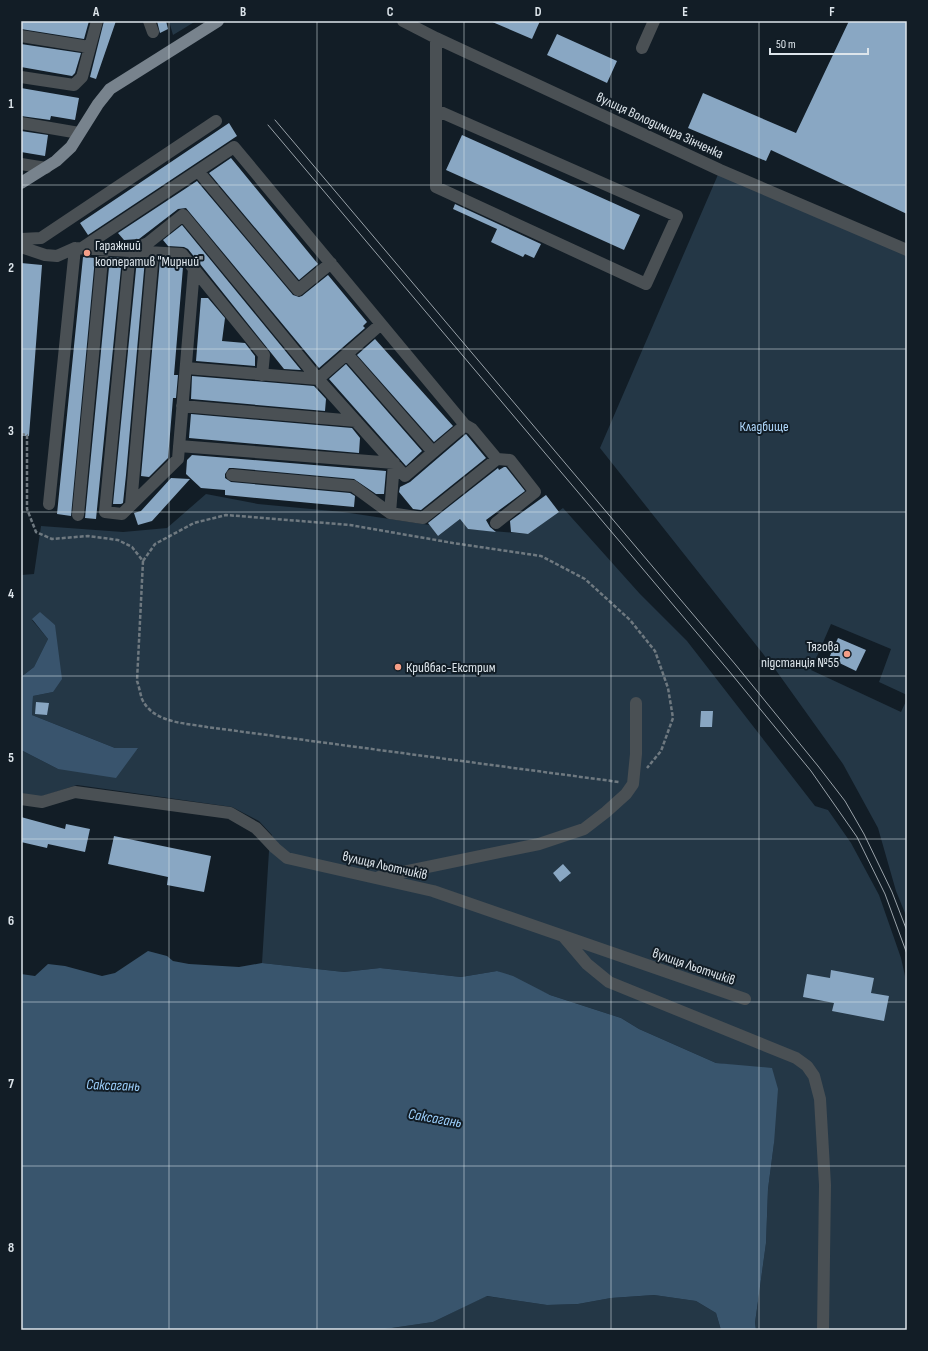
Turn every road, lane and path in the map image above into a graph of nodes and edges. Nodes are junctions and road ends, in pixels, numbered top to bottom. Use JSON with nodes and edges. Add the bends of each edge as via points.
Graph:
{"nodes":[{"id":1,"x":97,"y":21,"type":"edge"},
{"id":2,"x":218,"y":21,"type":"edge"},
{"id":3,"x":403,"y":21,"type":"edge"},
{"id":4,"x":654,"y":21,"type":"edge"},
{"id":5,"x":21,"y":36,"type":"edge"},
{"id":6,"x":436,"y":38,"type":"junction"},
{"id":7,"x":89,"y":47,"type":"junction"},
{"id":8,"x":642,"y":48,"type":"dead end"},
{"id":9,"x":21,"y":77,"type":"edge"},
{"id":10,"x":436,"y":110,"type":"junction"},
{"id":11,"x":216,"y":121,"type":"dead end"},
{"id":12,"x":21,"y":123,"type":"edge"},
{"id":13,"x":79,"y":133,"type":"junction"},
{"id":14,"x":21,"y":164,"type":"edge"},
{"id":15,"x":46,"y":168,"type":"junction"},
{"id":16,"x":198,"y":171,"type":"junction"},
{"id":17,"x":21,"y":183,"type":"edge"},
{"id":18,"x":21,"y":239,"type":"edge"},
{"id":19,"x":21,"y":246,"type":"edge"},
{"id":20,"x":79,"y":248,"type":"junction"},
{"id":21,"x":103,"y":249,"type":"junction"},
{"id":22,"x":907,"y":250,"type":"edge"},
{"id":23,"x":130,"y":251,"type":"junction"},
{"id":24,"x":153,"y":253,"type":"junction"},
{"id":25,"x":331,"y":263,"type":"junction"},
{"id":26,"x":194,"y":269,"type":"junction"},
{"id":27,"x":381,"y":324,"type":"junction"},
{"id":28,"x":347,"y":354,"type":"junction"},
{"id":29,"x":186,"y":368,"type":"junction"},
{"id":30,"x":262,"y":375,"type":"junction"},
{"id":31,"x":318,"y":379,"type":"junction"},
{"id":32,"x":182,"y":406,"type":"junction"},
{"id":33,"x":356,"y":422,"type":"junction"},
{"id":34,"x":465,"y":425,"type":"junction"},
{"id":35,"x":21,"y":434,"type":"edge"},
{"id":36,"x":179,"y":446,"type":"junction"},
{"id":37,"x":433,"y":452,"type":"junction"},
{"id":38,"x":497,"y":459,"type":"junction"},
{"id":39,"x":394,"y":463,"type":"junction"},
{"id":40,"x":232,"y":475,"type":"dead end"},
{"id":41,"x":49,"y":504,"type":"dead end"},
{"id":42,"x":130,"y":505,"type":"junction"},
{"id":43,"x":390,"y":513,"type":"junction"},
{"id":44,"x":78,"y":515,"type":"dead end"},
{"id":45,"x":496,"y":523,"type":"dead end"},
{"id":46,"x":143,"y":561,"type":"junction"},
{"id":47,"x":636,"y":703,"type":"dead end"},
{"id":48,"x":632,"y":784,"type":"junction"},
{"id":49,"x":21,"y":799,"type":"edge"},
{"id":50,"x":376,"y":878,"type":"junction"},
{"id":51,"x":564,"y":937,"type":"junction"},
{"id":52,"x":745,"y":999,"type":"dead end"},
{"id":53,"x":823,"y":1330,"type":"edge"}],
"edges":[{"from":1,"to":7,"type":"street"},
{"from":2,"to":13,"type":"main road","via":[[110,89]]},
{"from":3,"to":6,"type":"street","name":"вулиця Володимира Зінченка"},
{"from":4,"to":8,"type":"street"},
{"from":5,"to":7,"type":"street"},
{"from":6,"to":10,"type":"street"},
{"from":6,"to":22,"type":"street","name":"вулиця Володимира Зінченка","via":[[720,170]]},
{"from":7,"to":9,"type":"street","via":[[82,77],[74,85]]},
{"from":10,"to":10,"type":"street","via":[[436,187],[646,284],[677,216]]},
{"from":11,"to":18,"type":"street","via":[[41,238]]},
{"from":12,"to":13,"type":"street"},
{"from":13,"to":15,"type":"main road","via":[[71,147]]},
{"from":14,"to":15,"type":"street"},
{"from":15,"to":17,"type":"main road"},
{"from":16,"to":20,"type":"street"},
{"from":16,"to":25,"type":"street","via":[[234,147]]},
{"from":16,"to":25,"type":"street","via":[[298,290]]},
{"from":19,"to":20,"type":"street","via":[[33,252],[57,256]]},
{"from":20,"to":21,"type":"street"},
{"from":20,"to":41,"type":"street"},
{"from":21,"to":23,"type":"street"},
{"from":21,"to":44,"type":"street"},
{"from":23,"to":24,"type":"street"},
{"from":23,"to":31,"type":"street","via":[[148,243],[184,214]]},
{"from":23,"to":42,"type":"street","via":[[105,512],[122,514]]},
{"from":24,"to":26,"type":"street","via":[[182,254]]},
{"from":24,"to":42,"type":"street"},
{"from":25,"to":27,"type":"street"},
{"from":26,"to":29,"type":"street"},
{"from":26,"to":30,"type":"street","via":[[264,355]]},
{"from":27,"to":28,"type":"street"},
{"from":27,"to":34,"type":"street"},
{"from":28,"to":31,"type":"street"},
{"from":28,"to":37,"type":"street"},
{"from":29,"to":30,"type":"street"},
{"from":29,"to":32,"type":"street"},
{"from":30,"to":31,"type":"street"},
{"from":31,"to":33,"type":"street"},
{"from":32,"to":33,"type":"street"},
{"from":32,"to":36,"type":"street"},
{"from":33,"to":39,"type":"street"},
{"from":34,"to":37,"type":"street"},
{"from":34,"to":38,"type":"street","via":[[472,429]]},
{"from":35,"to":46,"type":"path","via":[[27,435],[27,508],[36,532],[52,539],[88,536],[118,540],[132,547]]},
{"from":36,"to":39,"type":"street"},
{"from":36,"to":42,"type":"street","via":[[178,459]]},
{"from":37,"to":39,"type":"street","via":[[405,476]]},
{"from":38,"to":43,"type":"street","via":[[423,518]]},
{"from":38,"to":45,"type":"street","via":[[510,460],[535,492]]},
{"from":39,"to":43,"type":"street"},
{"from":40,"to":43,"type":"street","via":[[353,486]]},
{"from":46,"to":48,"type":"path","via":[[137,681],[142,699],[149,709],[163,719]]},
{"from":46,"to":48,"type":"path","via":[[155,544],[194,523],[226,515],[350,526],[541,556],[585,578],[630,620],[655,651],[668,688],[673,718],[661,752]]},
{"from":47,"to":48,"type":"street","via":[[636,754]]},
{"from":48,"to":50,"type":"street","via":[[626,794],[584,829],[539,844]]},
{"from":49,"to":50,"type":"street","name":"вулиця Льотчиків","via":[[42,802],[75,792],[230,813],[256,828],[287,858]]},
{"from":50,"to":51,"type":"street","name":"вулиця Льотчиків","via":[[433,891]]},
{"from":51,"to":52,"type":"street","name":"вулиця Льотчиків"},
{"from":51,"to":53,"type":"street","via":[[586,964],[609,982],[796,1058],[807,1066],[814,1076],[820,1099],[825,1184]]}]}
